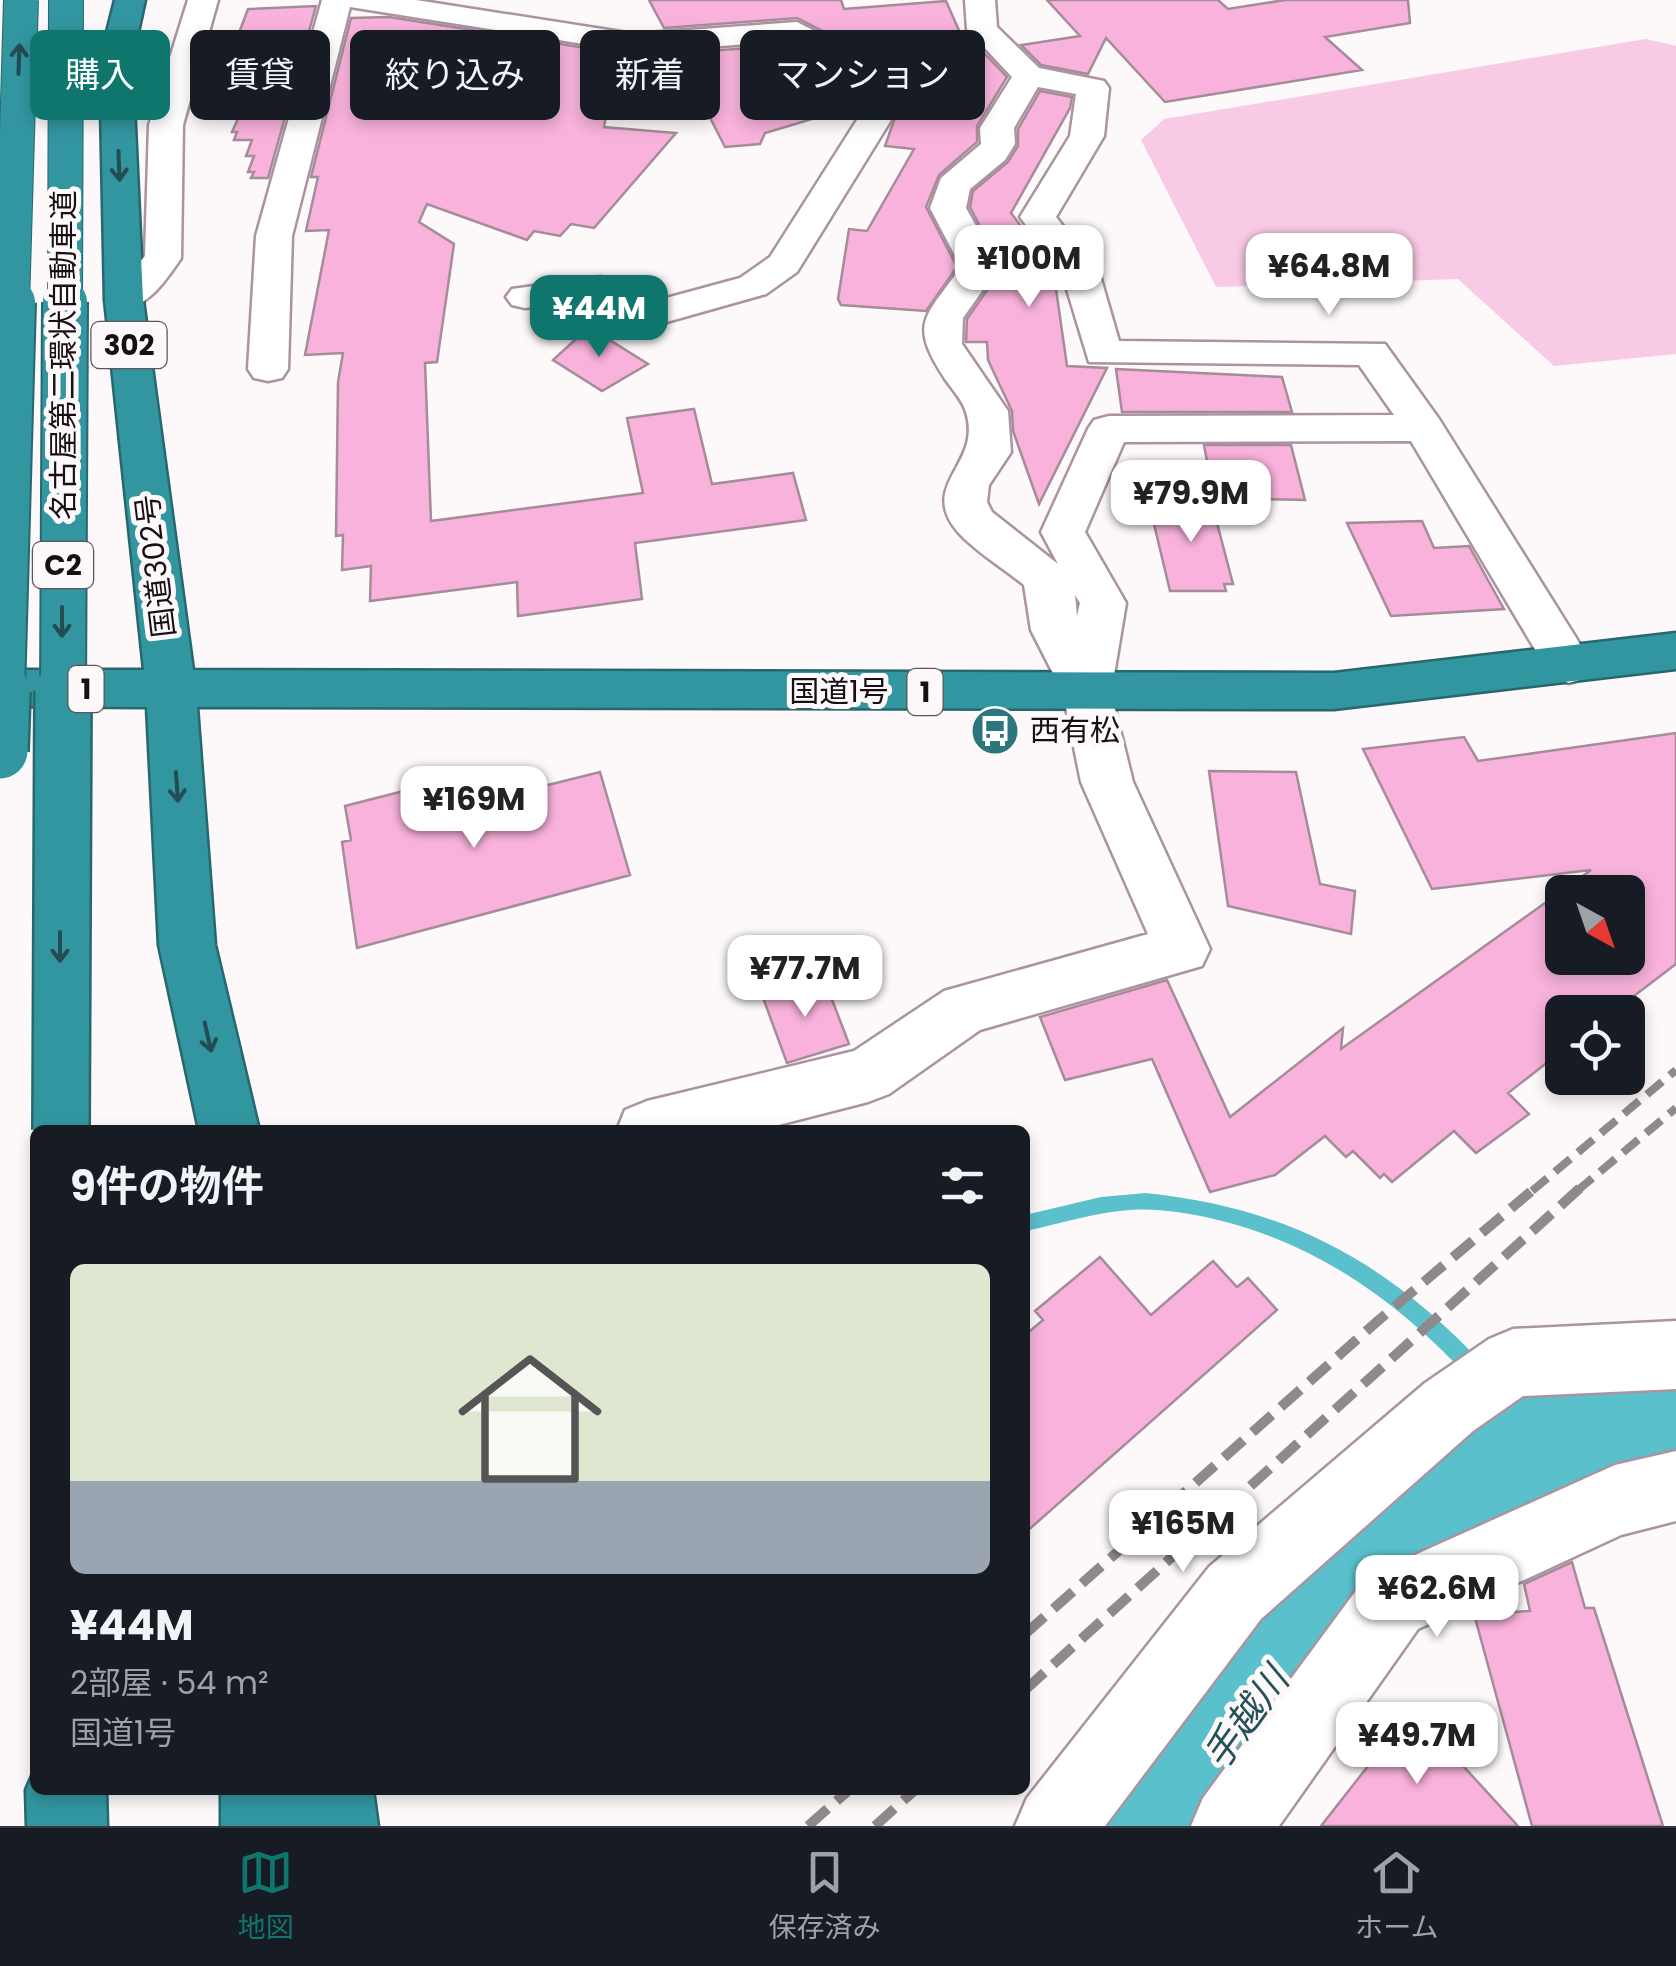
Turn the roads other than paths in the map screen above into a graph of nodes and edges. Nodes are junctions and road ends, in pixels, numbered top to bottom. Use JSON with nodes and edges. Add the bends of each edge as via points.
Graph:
{"nodes":[{"id":1,"x":20,"y":0,"type":"edge"},
{"id":2,"x":66,"y":0,"type":"edge"},
{"id":3,"x":115,"y":0,"type":"edge"},
{"id":4,"x":130,"y":0,"type":"edge"},
{"id":5,"x":203,"y":0,"type":"edge"},
{"id":6,"x":336,"y":0,"type":"edge"},
{"id":7,"x":358,"y":0,"type":"edge"},
{"id":8,"x":980,"y":0,"type":"edge"},
{"id":9,"x":116,"y":30,"type":"edge"},
{"id":10,"x":123,"y":30,"type":"edge"},
{"id":11,"x":1029,"y":76,"type":"junction"},
{"id":12,"x":118,"y":120,"type":"edge"},
{"id":13,"x":525,"y":297,"type":"dead end"},
{"id":14,"x":124,"y":300,"type":"junction"},
{"id":15,"x":268,"y":370,"type":"dead end"},
{"id":16,"x":1424,"y":428,"type":"junction"},
{"id":17,"x":1676,"y":651,"type":"edge"},
{"id":18,"x":1569,"y":665,"type":"junction"},
{"id":19,"x":0,"y":688,"type":"edge"},
{"id":20,"x":172,"y":690,"type":"junction"},
{"id":21,"x":1087,"y":693,"type":"junction"},
{"id":22,"x":0,"y":751,"type":"edge"},
{"id":23,"x":61,"y":1125,"type":"edge"},
{"id":24,"x":228,"y":1125,"type":"edge"},
{"id":25,"x":667,"y":1125,"type":"edge"},
{"id":26,"x":1676,"y":1354,"type":"edge"},
{"id":27,"x":1676,"y":1486,"type":"edge"},
{"id":28,"x":66,"y":1795,"type":"edge"},
{"id":29,"x":261,"y":1795,"type":"edge"},
{"id":30,"x":335,"y":1795,"type":"edge"},
{"id":31,"x":67,"y":1826,"type":"edge"},
{"id":32,"x":261,"y":1826,"type":"edge"},
{"id":33,"x":338,"y":1826,"type":"edge"},
{"id":34,"x":1055,"y":1826,"type":"edge"},
{"id":35,"x":1231,"y":1826,"type":"edge"}],
"edges":[{"from":22,"to":1,"type":"highway","name":"名古屋第二環状自動車道","number":"C2","one_way":true,"bridge":true},
{"from":2,"to":23,"type":"highway","name":"名古屋第二環状自動車道","number":"C2","one_way":true,"bridge":true},
{"from":3,"to":9,"type":"highway"},
{"from":4,"to":10,"type":"highway","name":"国道302号","number":"302"},
{"from":5,"to":14,"type":"street","via":[[166,125],[163,258]]},
{"from":6,"to":15,"type":"street","via":[[274,236]]},
{"from":7,"to":13,"type":"street","via":[[634,43],[797,31],[878,76],[882,97],[874,120],[784,264],[752,286],[656,313],[602,288]]},
{"from":8,"to":11,"type":"street","via":[[982,30]]},
{"from":11,"to":16,"type":"street","via":[[1092,88],[1087,136],[1038,218],[1080,272],[1103,353],[1371,353]]},
{"from":11,"to":21,"type":"street","via":[[996,128],[998,144],[988,160],[953,185],[948,208],[980,267],[944,318],[942,344],[988,411],[990,452],[968,484],[965,502],[974,521],[1042,576],[1052,594],[1054,630]]},
{"from":12,"to":14,"type":"highway","name":"国道302号","number":"302","one_way":true},
{"from":14,"to":20,"type":"highway","name":"国道302号","number":"302"},
{"from":16,"to":18,"type":"street"},
{"from":16,"to":21,"type":"street","via":[[1109,429],[1063,532],[1103,603]]},
{"from":17,"to":18,"type":"highway","name":"国道1号","number":"1"},
{"from":18,"to":21,"type":"highway","name":"国道1号","number":"1","via":[[1334,690]]},
{"from":19,"to":20,"type":"highway","name":"国道1号","number":"1"},
{"from":20,"to":21,"type":"highway","name":"国道1号","number":"1"},
{"from":20,"to":24,"type":"highway","name":"国道302号","number":"302","one_way":true,"via":[[187,944]]},
{"from":21,"to":25,"type":"street","via":[[1107,782],[1182,949],[964,1009],[868,1075]]},
{"from":26,"to":34,"type":"street","via":[[1513,1363],[1449,1408],[1234,1593]]},
{"from":27,"to":35,"type":"street","via":[[1615,1501],[1392,1603]]},
{"from":28,"to":31,"type":"highway"},
{"from":29,"to":32,"type":"highway"},
{"from":30,"to":33,"type":"highway"}]}
